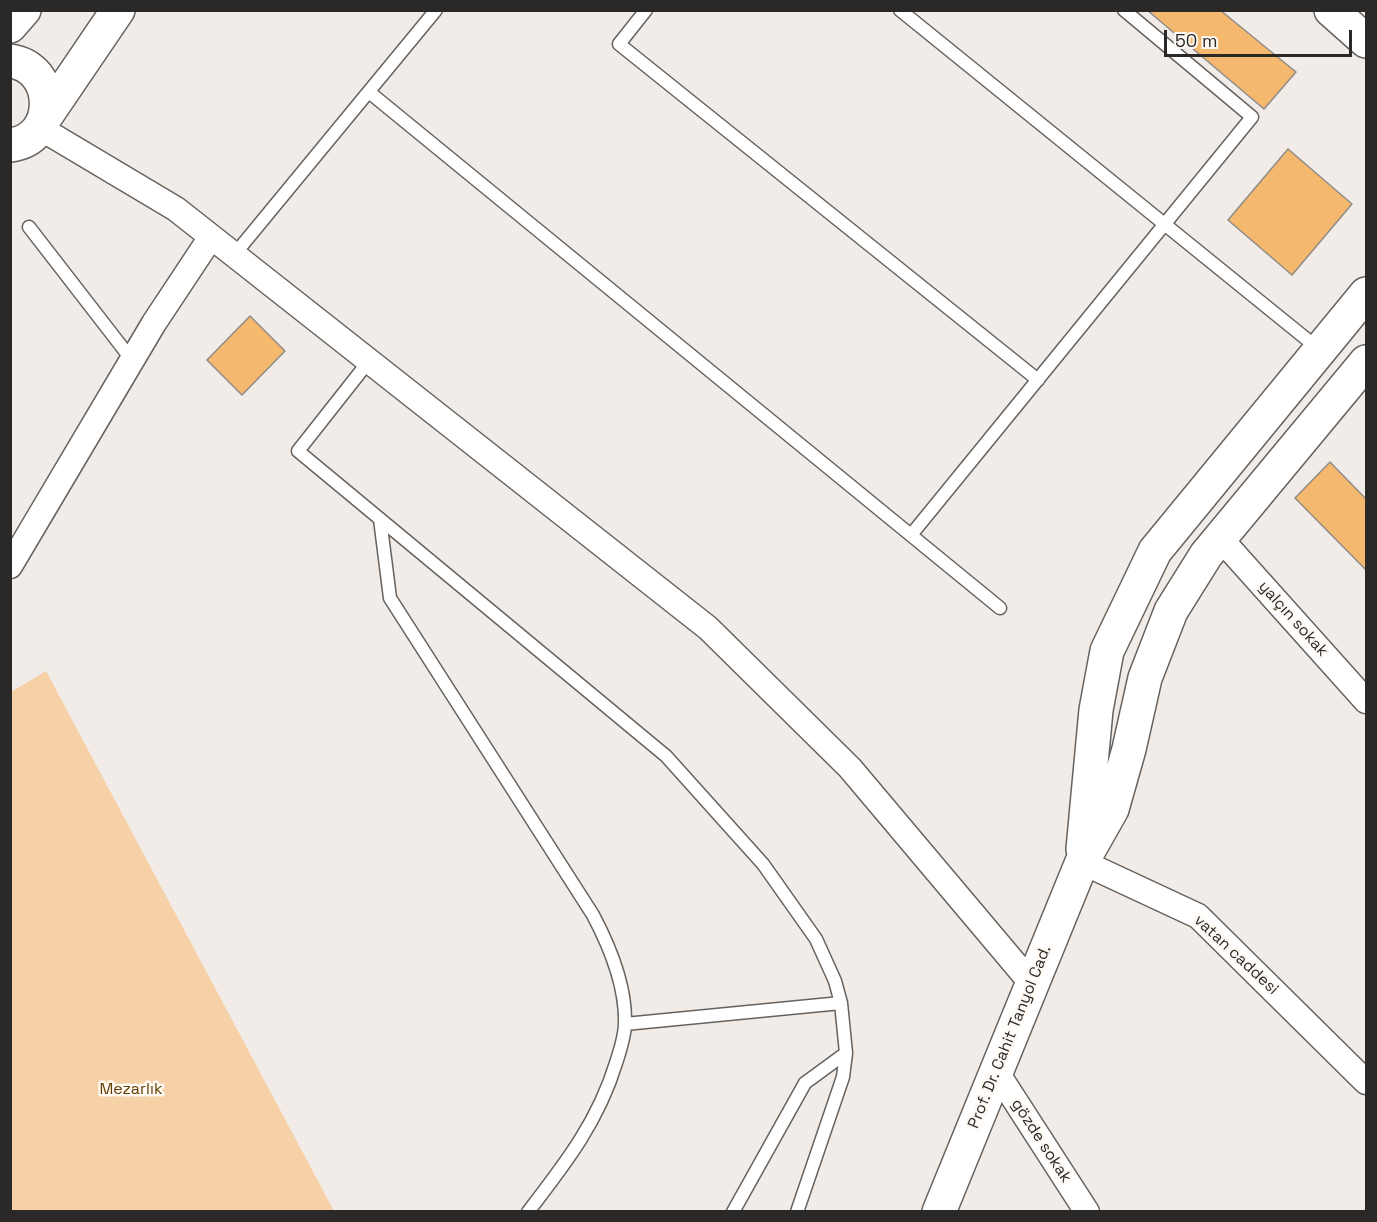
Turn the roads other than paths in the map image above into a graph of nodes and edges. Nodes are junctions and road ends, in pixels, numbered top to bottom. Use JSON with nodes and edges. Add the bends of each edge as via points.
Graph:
{"nodes":[{"id":1,"x":24,"y":10,"type":"edge"},
{"id":2,"x":118,"y":10,"type":"edge"},
{"id":3,"x":436,"y":10,"type":"edge"},
{"id":4,"x":646,"y":10,"type":"edge"},
{"id":5,"x":900,"y":10,"type":"edge"},
{"id":6,"x":1124,"y":10,"type":"edge"},
{"id":7,"x":1331,"y":10,"type":"edge"},
{"id":8,"x":10,"y":26,"type":"edge"},
{"id":9,"x":1366,"y":41,"type":"edge"},
{"id":10,"x":10,"y":61,"type":"edge"},
{"id":11,"x":369,"y":92,"type":"junction"},
{"id":12,"x":31,"y":132,"type":"edge"},
{"id":13,"x":10,"y":170,"type":"edge"},
{"id":14,"x":1165,"y":224,"type":"junction"},
{"id":15,"x":29,"y":227,"type":"dead end"},
{"id":16,"x":211,"y":237,"type":"junction"},
{"id":17,"x":234,"y":255,"type":"junction"},
{"id":18,"x":1366,"y":294,"type":"edge"},
{"id":19,"x":1321,"y":351,"type":"junction"},
{"id":20,"x":132,"y":360,"type":"junction"},
{"id":21,"x":369,"y":361,"type":"junction"},
{"id":22,"x":1366,"y":362,"type":"edge"},
{"id":23,"x":1038,"y":380,"type":"junction"},
{"id":24,"x":380,"y":519,"type":"junction"},
{"id":25,"x":911,"y":535,"type":"junction"},
{"id":26,"x":1220,"y":538,"type":"junction"},
{"id":27,"x":10,"y":566,"type":"edge"},
{"id":28,"x":1000,"y":608,"type":"dead end"},
{"id":29,"x":1366,"y":701,"type":"edge"},
{"id":30,"x":1082,"y":862,"type":"junction"},
{"id":31,"x":1032,"y":984,"type":"junction"},
{"id":32,"x":841,"y":1003,"type":"junction"},
{"id":33,"x":625,"y":1024,"type":"junction"},
{"id":34,"x":846,"y":1053,"type":"junction"},
{"id":35,"x":996,"y":1071,"type":"junction"},
{"id":36,"x":1366,"y":1082,"type":"edge"},
{"id":37,"x":528,"y":1212,"type":"edge"},
{"id":38,"x":733,"y":1212,"type":"edge"},
{"id":39,"x":797,"y":1212,"type":"edge"},
{"id":40,"x":939,"y":1212,"type":"edge"},
{"id":41,"x":1086,"y":1212,"type":"edge"}],
"edges":[{"from":1,"to":8,"type":"main road"},
{"from":2,"to":12,"type":"main road"},
{"from":3,"to":11,"type":"lane"},
{"from":4,"to":23,"type":"lane","via":[[619,44]]},
{"from":5,"to":14,"type":"lane"},
{"from":6,"to":14,"type":"lane","via":[[1252,117]]},
{"from":7,"to":9,"type":"main road"},
{"from":10,"to":12,"type":"main road","via":[[29,67],[46,89],[48,102]]},
{"from":11,"to":17,"type":"lane"},
{"from":11,"to":25,"type":"lane"},
{"from":12,"to":13,"type":"main road"},
{"from":12,"to":16,"type":"street","via":[[176,209]]},
{"from":14,"to":19,"type":"lane"},
{"from":14,"to":23,"type":"lane"},
{"from":15,"to":20,"type":"lane"},
{"from":16,"to":17,"type":"street"},
{"from":16,"to":20,"type":"street"},
{"from":17,"to":21,"type":"street"},
{"from":18,"to":19,"type":"main road"},
{"from":19,"to":30,"type":"main road","via":[[1155,551],[1107,651],[1096,710]]},
{"from":20,"to":27,"type":"street"},
{"from":21,"to":24,"type":"lane","via":[[298,452]]},
{"from":21,"to":31,"type":"street","via":[[708,628],[850,768]]},
{"from":22,"to":26,"type":"main road"},
{"from":23,"to":25,"type":"lane"},
{"from":24,"to":32,"type":"lane","via":[[666,756],[763,864],[816,939]]},
{"from":24,"to":33,"type":"lane","via":[[390,598],[593,915],[613,958]]},
{"from":25,"to":28,"type":"lane"},
{"from":26,"to":29,"type":"street","name":"yalçın sokak"},
{"from":26,"to":30,"type":"main road","via":[[1171,611],[1145,678],[1112,808]]},
{"from":30,"to":31,"type":"main road","name":"Prof. Dr. Cahit Tanyol Cad."},
{"from":30,"to":36,"type":"street","name":"vatan caddesi","via":[[1198,916]]},
{"from":31,"to":35,"type":"main road","name":"Prof. Dr. Cahit Tanyol Cad."},
{"from":32,"to":33,"type":"lane"},
{"from":32,"to":34,"type":"lane"},
{"from":33,"to":37,"type":"lane","via":[[613,1072],[591,1125]]},
{"from":34,"to":38,"type":"lane","via":[[806,1083]]},
{"from":34,"to":39,"type":"lane","via":[[843,1077]]},
{"from":35,"to":40,"type":"main road","name":"Prof. Dr. Cahit Tanyol Cad."},
{"from":35,"to":41,"type":"street","name":"gözde sokak"}]}
